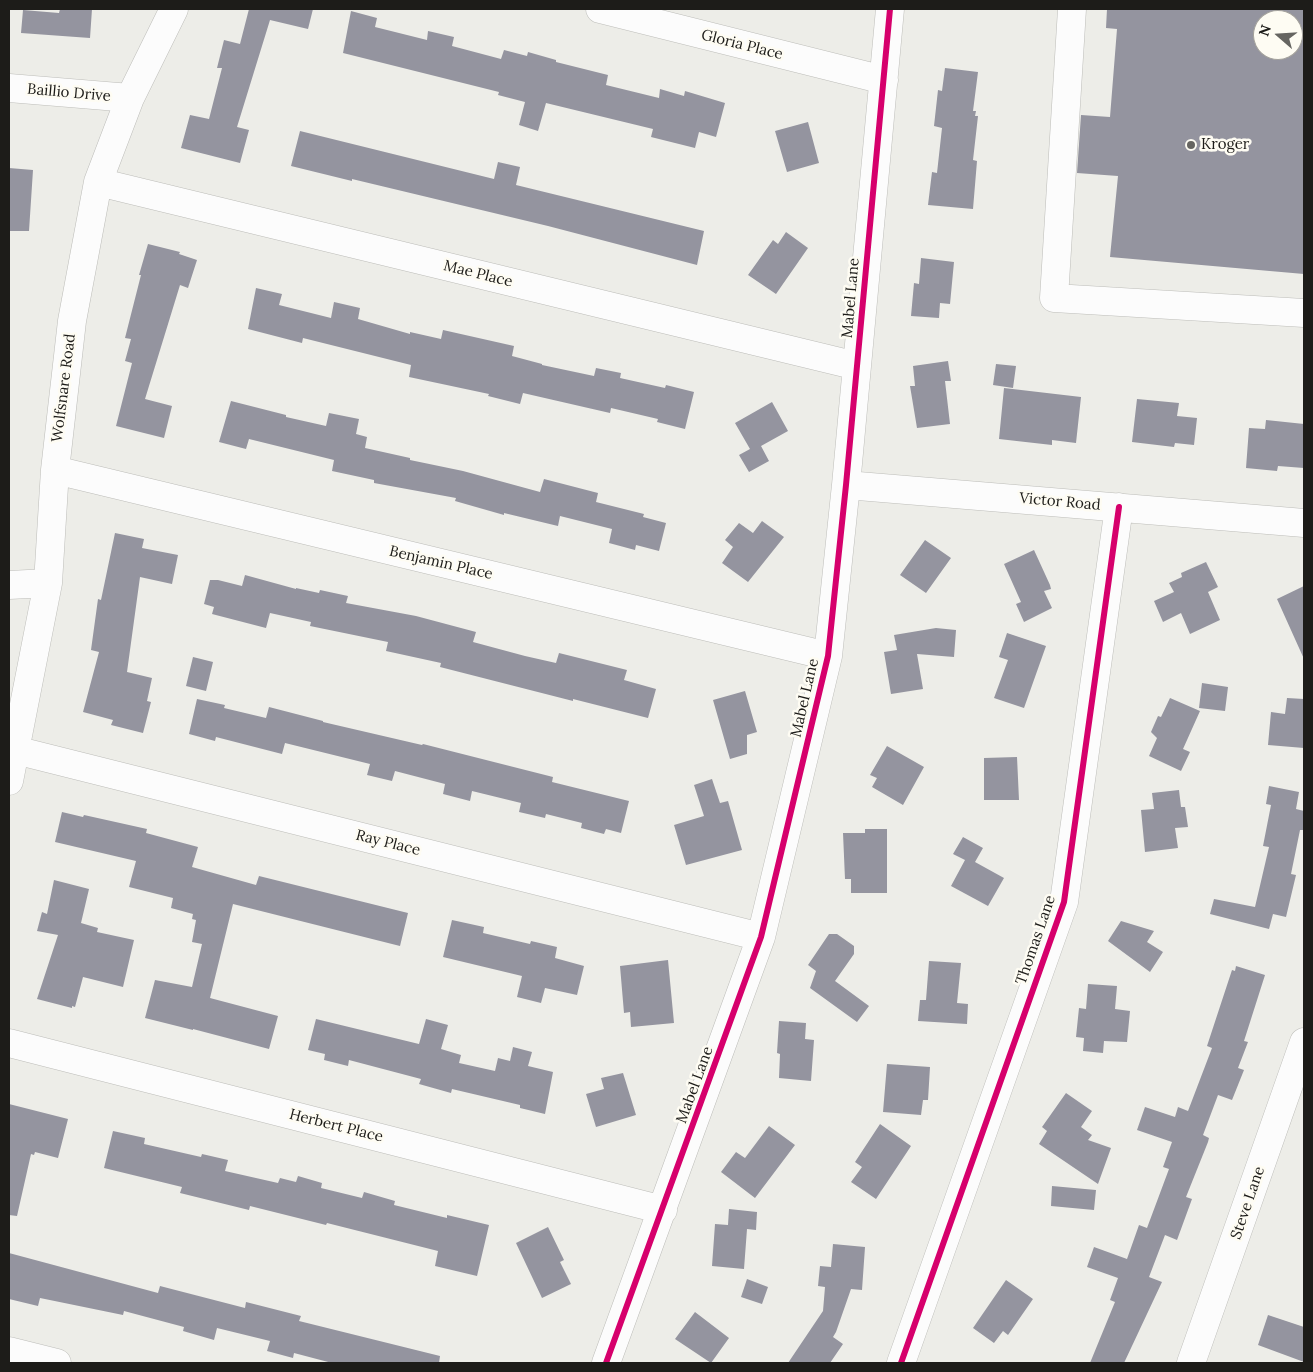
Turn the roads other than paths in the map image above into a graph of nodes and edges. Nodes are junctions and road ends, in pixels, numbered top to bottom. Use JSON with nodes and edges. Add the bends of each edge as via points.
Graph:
{"nodes":[{"id":1,"x":174,"y":9,"type":"edge"},
{"id":2,"x":600,"y":9,"type":"edge"},
{"id":3,"x":890,"y":9,"type":"edge"},
{"id":4,"x":1072,"y":9,"type":"edge"},
{"id":5,"x":884,"y":80,"type":"junction"},
{"id":6,"x":9,"y":88,"type":"edge"},
{"id":7,"x":130,"y":98,"type":"junction"},
{"id":8,"x":98,"y":182,"type":"junction"},
{"id":9,"x":1304,"y":313,"type":"edge"},
{"id":10,"x":858,"y":366,"type":"junction"},
{"id":11,"x":55,"y":470,"type":"junction"},
{"id":12,"x":846,"y":485,"type":"junction"},
{"id":13,"x":1119,"y":507,"type":"junction"},
{"id":14,"x":1304,"y":523,"type":"edge"},
{"id":15,"x":48,"y":583,"type":"junction"},
{"id":16,"x":9,"y":585,"type":"edge"},
{"id":17,"x":828,"y":656,"type":"junction"},
{"id":18,"x":16,"y":750,"type":"junction"},
{"id":19,"x":9,"y":781,"type":"edge"},
{"id":20,"x":761,"y":937,"type":"junction"},
{"id":21,"x":1304,"y":1042,"type":"edge"},
{"id":22,"x":9,"y":1043,"type":"edge"},
{"id":23,"x":663,"y":1210,"type":"junction"},
{"id":24,"x":9,"y":1351,"type":"edge"},
{"id":25,"x":57,"y":1363,"type":"edge"},
{"id":26,"x":606,"y":1363,"type":"edge"},
{"id":27,"x":901,"y":1363,"type":"edge"},
{"id":28,"x":1191,"y":1363,"type":"edge"}],
"edges":[{"from":1,"to":7,"type":"street","name":"Wolfsnare Road"},
{"from":2,"to":5,"type":"street","name":"Gloria Place"},
{"from":3,"to":5,"type":"street","name":"Mabel Lane"},
{"from":4,"to":9,"type":"street","via":[[1054,298]]},
{"from":5,"to":10,"type":"street","name":"Mabel Lane"},
{"from":6,"to":7,"type":"street","name":"Baillio Drive"},
{"from":7,"to":8,"type":"street","name":"Wolfsnare Road"},
{"from":8,"to":10,"type":"street","name":"Mae Place"},
{"from":8,"to":11,"type":"street","name":"Wolfsnare Road","via":[[72,321]]},
{"from":10,"to":12,"type":"street","name":"Mabel Lane"},
{"from":11,"to":15,"type":"street","name":"Wolfsnare Road"},
{"from":11,"to":17,"type":"street","name":"Benjamin Place"},
{"from":12,"to":13,"type":"street","name":"Victor Road"},
{"from":12,"to":17,"type":"street","name":"Mabel Lane"},
{"from":13,"to":14,"type":"street","name":"Victor Road"},
{"from":13,"to":27,"type":"street","name":"Thomas Lane","via":[[1064,902]]},
{"from":15,"to":16,"type":"street"},
{"from":15,"to":18,"type":"street","name":"Wolfsnare Road"},
{"from":17,"to":20,"type":"street","name":"Mabel Lane"},
{"from":18,"to":19,"type":"street","name":"Wolfsnare Road"},
{"from":18,"to":20,"type":"street","name":"Ray Place"},
{"from":20,"to":23,"type":"street","name":"Mabel Lane"},
{"from":21,"to":28,"type":"street","name":"Steve Lane"},
{"from":22,"to":23,"type":"street","name":"Herbert Place"},
{"from":23,"to":26,"type":"street","name":"Mabel Lane"},
{"from":24,"to":25,"type":"street"}]}
